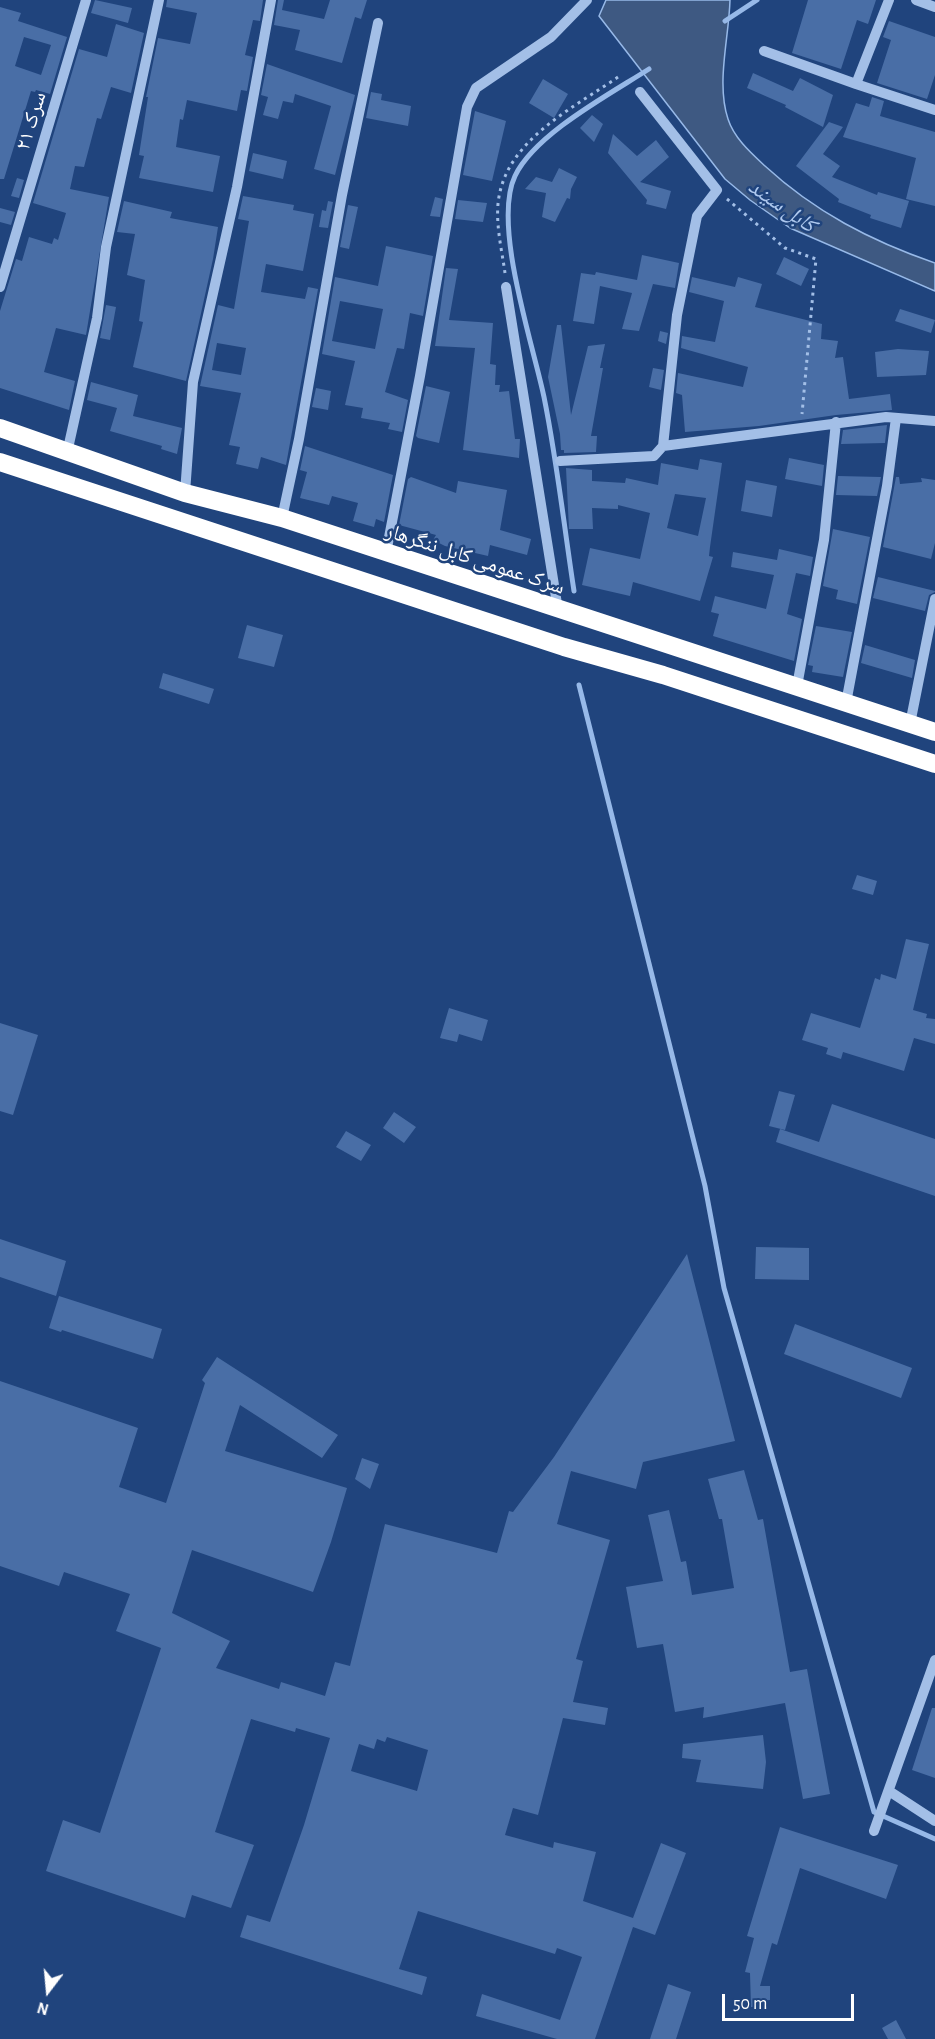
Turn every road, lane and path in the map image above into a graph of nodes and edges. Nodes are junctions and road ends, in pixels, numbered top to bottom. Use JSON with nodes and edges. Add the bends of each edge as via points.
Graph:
{"nodes":[{"id":1,"x":86,"y":0,"type":"edge"},
{"id":2,"x":159,"y":0,"type":"edge"},
{"id":3,"x":271,"y":0,"type":"edge"},
{"id":4,"x":587,"y":0,"type":"edge"},
{"id":5,"x":889,"y":0,"type":"edge"},
{"id":6,"x":916,"y":0,"type":"edge"},
{"id":7,"x":935,"y":8,"type":"edge"},
{"id":8,"x":378,"y":23,"type":"dead end"},
{"id":9,"x":764,"y":51,"type":"dead end"},
{"id":10,"x":621,"y":75,"type":"dead end"},
{"id":11,"x":856,"y":84,"type":"junction"},
{"id":12,"x":640,"y":92,"type":"dead end"},
{"id":13,"x":935,"y":110,"type":"edge"},
{"id":14,"x":717,"y":190,"type":"junction"},
{"id":15,"x":0,"y":287,"type":"edge"},
{"id":16,"x":506,"y":287,"type":"joint"},
{"id":17,"x":896,"y":418,"type":"junction"},
{"id":18,"x":935,"y":421,"type":"edge"},
{"id":19,"x":836,"y":422,"type":"junction"},
{"id":20,"x":0,"y":428,"type":"edge"},
{"id":21,"x":801,"y":428,"type":"junction"},
{"id":22,"x":663,"y":446,"type":"junction"},
{"id":23,"x":67,"y":453,"type":"junction"},
{"id":24,"x":560,"y":461,"type":"dead end"},
{"id":25,"x":0,"y":462,"type":"edge"},
{"id":26,"x":185,"y":493,"type":"junction"},
{"id":27,"x":282,"y":518,"type":"junction"},
{"id":28,"x":386,"y":553,"type":"junction"},
{"id":29,"x":935,"y":599,"type":"edge"},
{"id":30,"x":558,"y":610,"type":"junction"},
{"id":31,"x":797,"y":686,"type":"junction"},
{"id":32,"x":846,"y":703,"type":"junction"},
{"id":33,"x":910,"y":724,"type":"junction"},
{"id":34,"x":935,"y":732,"type":"edge"},
{"id":35,"x":935,"y":764,"type":"edge"},
{"id":36,"x":935,"y":1660,"type":"edge"},
{"id":37,"x":889,"y":1791,"type":"junction"},
{"id":38,"x":935,"y":1821,"type":"edge"},
{"id":39,"x":874,"y":1831,"type":"dead end"}],
"edges":[{"from":1,"to":15,"type":"street","name":"سرک ۲۱"},
{"from":2,"to":23,"type":"street"},
{"from":3,"to":26,"type":"street","via":[[237,187],[193,382]]},
{"from":4,"to":28,"type":"street","via":[[551,37],[476,88],[467,107]]},
{"from":5,"to":11,"type":"street"},
{"from":6,"to":7,"type":"street"},
{"from":8,"to":27,"type":"street"},
{"from":9,"to":11,"type":"street"},
{"from":10,"to":16,"type":"path","via":[[532,138],[514,156],[498,204]]},
{"from":11,"to":13,"type":"street"},
{"from":12,"to":14,"type":"street"},
{"from":14,"to":21,"type":"path","via":[[785,248],[816,259]]},
{"from":14,"to":22,"type":"street","via":[[697,216],[676,315]]},
{"from":16,"to":30,"type":"street"},
{"from":17,"to":18,"type":"street"},
{"from":17,"to":19,"type":"street"},
{"from":17,"to":32,"type":"street"},
{"from":19,"to":21,"type":"street"},
{"from":19,"to":31,"type":"street","via":[[824,540]]},
{"from":20,"to":23,"type":"highway","name":"سرک عمومی کابل ننگرهار"},
{"from":21,"to":22,"type":"street"},
{"from":22,"to":24,"type":"street","via":[[654,456]]},
{"from":23,"to":26,"type":"highway","name":"سرک عمومی کابل ننگرهار"},
{"from":25,"to":35,"type":"highway"},
{"from":26,"to":27,"type":"highway","name":"سرک عمومی کابل ننگرهار"},
{"from":27,"to":28,"type":"highway","name":"سرک عمومی کابل ننگرهار"},
{"from":28,"to":30,"type":"highway","name":"سرک عمومی کابل ننگرهار"},
{"from":29,"to":33,"type":"street"},
{"from":30,"to":31,"type":"highway","name":"سرک عمومی کابل ننگرهار"},
{"from":31,"to":32,"type":"highway","name":"سرک عمومی کابل ننگرهار"},
{"from":32,"to":33,"type":"highway","name":"سرک عمومی کابل ننگرهار"},
{"from":33,"to":34,"type":"highway","name":"سرک عمومی کابل ننگرهار"},
{"from":36,"to":37,"type":"street"},
{"from":37,"to":38,"type":"street"},
{"from":37,"to":39,"type":"street"}]}
